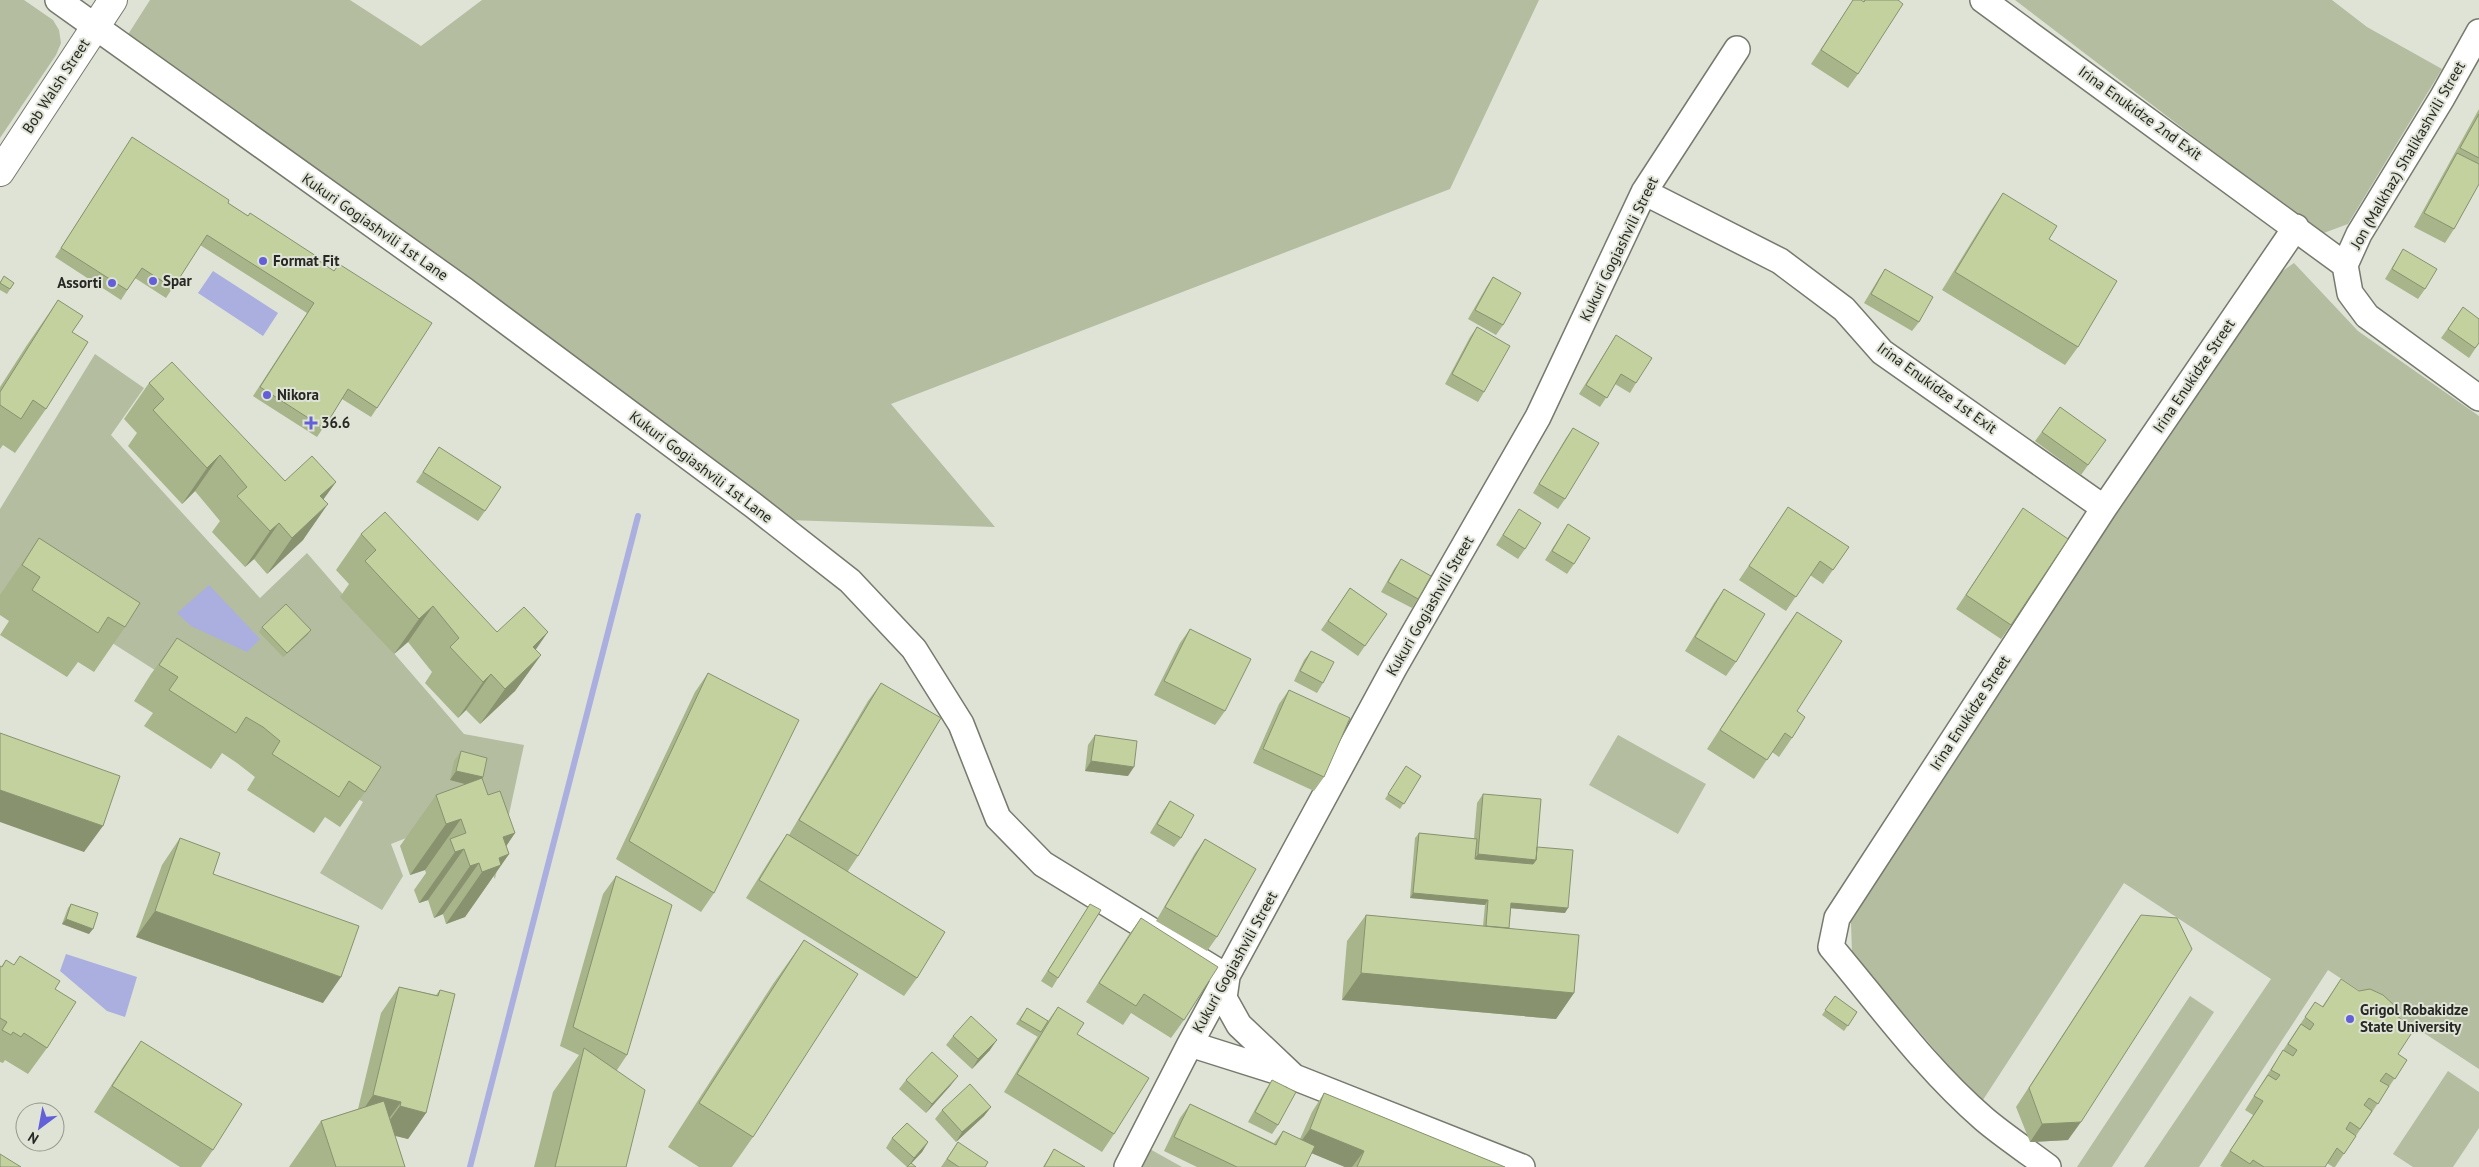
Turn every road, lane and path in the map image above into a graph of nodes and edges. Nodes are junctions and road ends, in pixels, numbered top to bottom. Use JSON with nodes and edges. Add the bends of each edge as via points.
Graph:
{"nodes":[{"id":1,"x":58,"y":0,"type":"edge"},
{"id":2,"x":113,"y":0,"type":"edge"},
{"id":3,"x":1983,"y":0,"type":"edge"},
{"id":4,"x":94,"y":26,"type":"junction"},
{"id":5,"x":2479,"y":32,"type":"edge"},
{"id":6,"x":1737,"y":49,"type":"dead end"},
{"id":7,"x":0,"y":172,"type":"edge"},
{"id":8,"x":1644,"y":192,"type":"junction"},
{"id":9,"x":2296,"y":227,"type":"junction"},
{"id":10,"x":2345,"y":265,"type":"junction"},
{"id":11,"x":2479,"y":398,"type":"edge"},
{"id":12,"x":2104,"y":508,"type":"junction"},
{"id":13,"x":1227,"y":976,"type":"junction"},
{"id":14,"x":1190,"y":1044,"type":"junction"},
{"id":15,"x":1294,"y":1077,"type":"junction"},
{"id":16,"x":1127,"y":1167,"type":"edge"},
{"id":17,"x":1522,"y":1167,"type":"edge"},
{"id":18,"x":2048,"y":1167,"type":"edge"}],
"edges":[{"from":1,"to":4,"type":"street","name":"Kukuri Gogiashvili 1st Lane"},
{"from":2,"to":4,"type":"street","name":"Bob Walsh Street"},
{"from":3,"to":9,"type":"street","name":"Irina Enukidze 2nd Exit"},
{"from":4,"to":7,"type":"street","name":"Bob Walsh Street"},
{"from":4,"to":13,"type":"street","name":"Kukuri Gogiashvili 1st Lane","via":[[464,290],[850,581],[914,650],[961,724],[998,818],[1043,864]]},
{"from":5,"to":10,"type":"street","name":"Jon (Malkhaz) Shalikashvili Street","via":[[2359,234]]},
{"from":6,"to":8,"type":"street","name":"Kukuri Gogiashvili Street"},
{"from":8,"to":12,"type":"street","name":"Irina Enukidze 1st Exit","via":[[1780,261],[1844,309],[1882,352]]},
{"from":8,"to":13,"type":"street","name":"Kukuri Gogiashvili Street","via":[[1538,417],[1394,668]]},
{"from":9,"to":10,"type":"street","name":"Irina Enukidze 2nd Exit"},
{"from":9,"to":12,"type":"street","name":"Irina Enukidze Street"},
{"from":10,"to":11,"type":"street","name":"Jon (Malkhaz) Shalikashvili Street","via":[[2350,293],[2367,316]]},
{"from":12,"to":18,"type":"street","name":"Irina Enukidze Street","via":[[1837,918],[1831,947],[1953,1090],[1984,1119]]},
{"from":13,"to":14,"type":"street","name":"Kukuri Gogiashvili Street"},
{"from":13,"to":15,"type":"street","via":[[1224,998],[1238,1025]]},
{"from":14,"to":15,"type":"street"},
{"from":14,"to":16,"type":"street","name":"Kukuri Gogiashvili Street"},
{"from":15,"to":17,"type":"street"}]}
